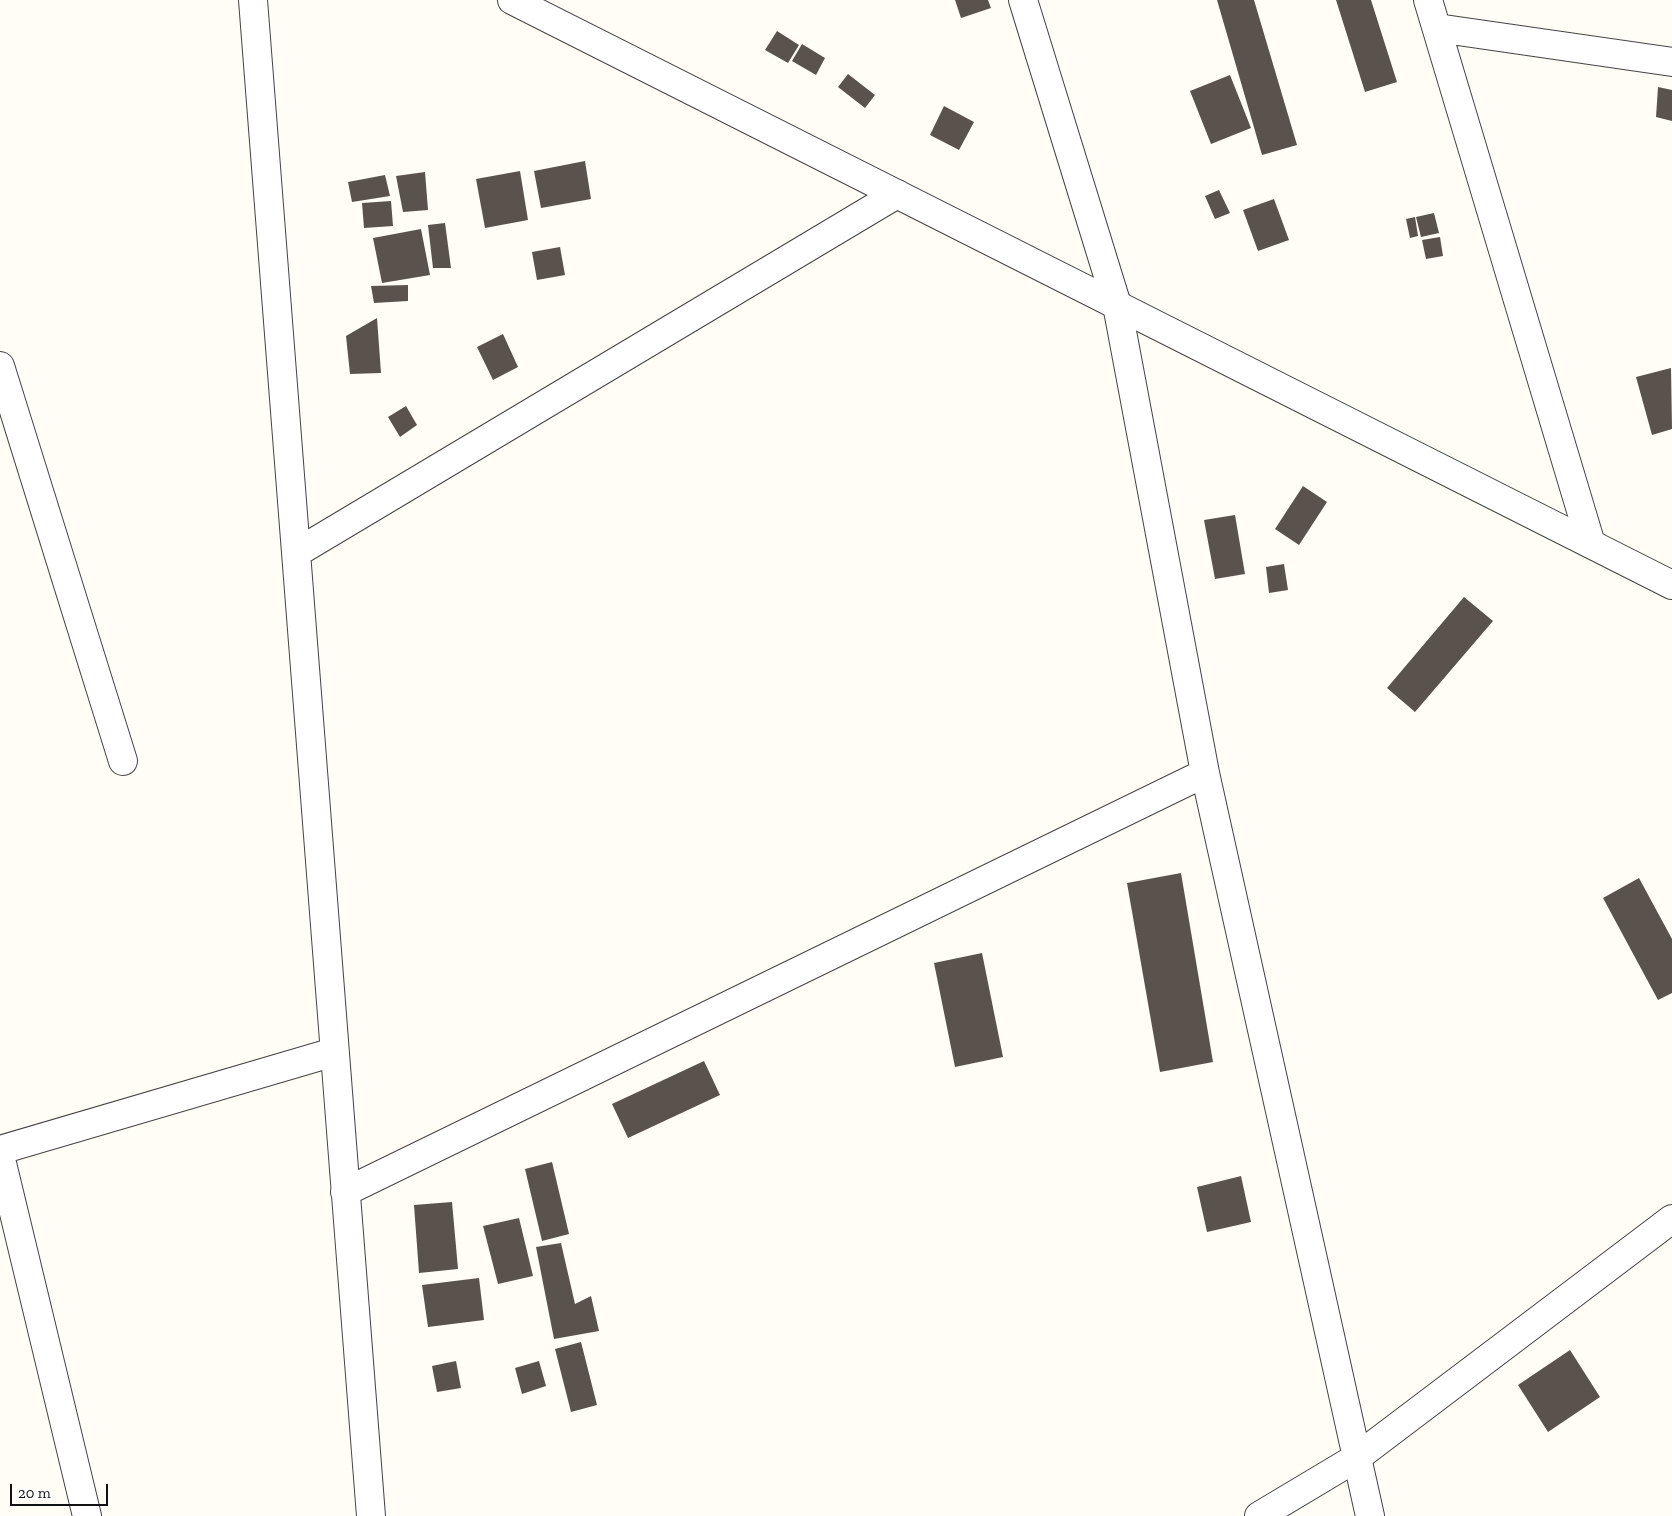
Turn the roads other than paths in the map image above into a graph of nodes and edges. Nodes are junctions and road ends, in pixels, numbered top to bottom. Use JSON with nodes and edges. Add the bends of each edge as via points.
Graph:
{"nodes":[{"id":1,"x":253,"y":0,"type":"edge"},
{"id":2,"x":512,"y":0,"type":"edge"},
{"id":3,"x":1023,"y":0,"type":"edge"},
{"id":4,"x":1428,"y":0,"type":"edge"},
{"id":5,"x":1437,"y":28,"type":"junction"},
{"id":6,"x":1672,"y":62,"type":"edge"},
{"id":7,"x":897,"y":194,"type":"junction"},
{"id":8,"x":1117,"y":306,"type":"junction"},
{"id":9,"x":0,"y":366,"type":"edge"},
{"id":10,"x":1591,"y":544,"type":"junction"},
{"id":11,"x":296,"y":553,"type":"junction"},
{"id":12,"x":1672,"y":585,"type":"edge"},
{"id":13,"x":123,"y":761,"type":"dead end"},
{"id":14,"x":1205,"y":773,"type":"junction"},
{"id":15,"x":334,"y":1052,"type":"junction"},
{"id":16,"x":0,"y":1150,"type":"edge"},
{"id":17,"x":0,"y":1156,"type":"edge"},
{"id":18,"x":345,"y":1192,"type":"junction"},
{"id":19,"x":1672,"y":1219,"type":"edge"},
{"id":20,"x":1356,"y":1458,"type":"junction"},
{"id":21,"x":87,"y":1516,"type":"edge"},
{"id":22,"x":371,"y":1516,"type":"edge"},
{"id":23,"x":1259,"y":1516,"type":"edge"},
{"id":24,"x":1370,"y":1516,"type":"edge"}],
"edges":[{"from":1,"to":11,"type":"street"},
{"from":2,"to":7,"type":"street"},
{"from":3,"to":8,"type":"street"},
{"from":4,"to":5,"type":"street"},
{"from":5,"to":6,"type":"street"},
{"from":5,"to":10,"type":"street"},
{"from":7,"to":8,"type":"street"},
{"from":7,"to":11,"type":"street"},
{"from":8,"to":10,"type":"street"},
{"from":8,"to":14,"type":"street"},
{"from":9,"to":13,"type":"street"},
{"from":10,"to":12,"type":"street"},
{"from":11,"to":15,"type":"street"},
{"from":14,"to":18,"type":"street"},
{"from":14,"to":20,"type":"street"},
{"from":15,"to":16,"type":"street"},
{"from":15,"to":18,"type":"street"},
{"from":17,"to":21,"type":"street"},
{"from":18,"to":22,"type":"street"},
{"from":19,"to":20,"type":"street"},
{"from":20,"to":23,"type":"street"},
{"from":20,"to":24,"type":"street"}]}
